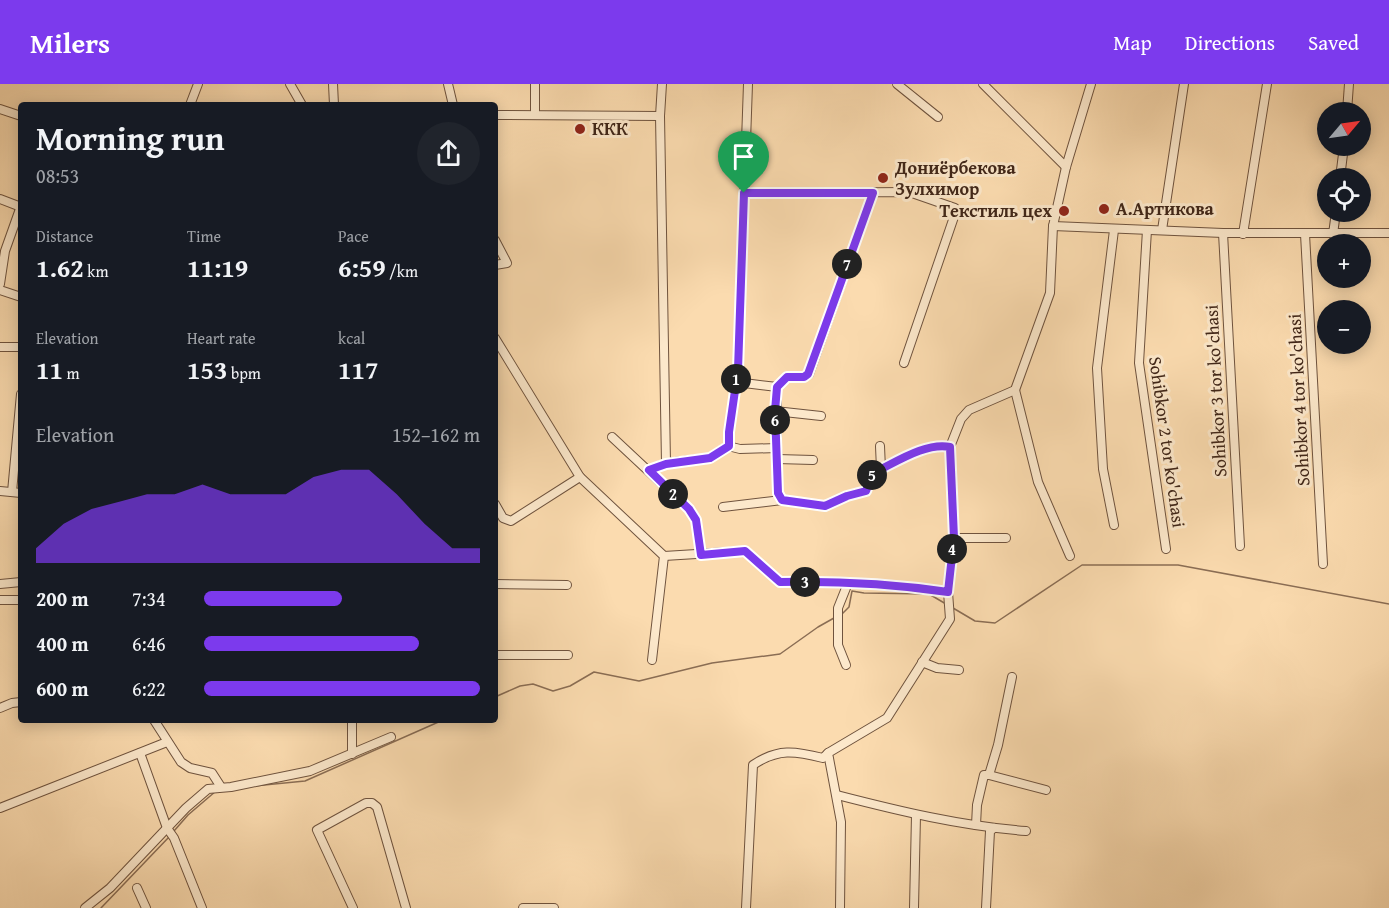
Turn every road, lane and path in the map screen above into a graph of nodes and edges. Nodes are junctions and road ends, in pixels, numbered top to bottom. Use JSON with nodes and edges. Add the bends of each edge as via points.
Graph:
{"nodes":[{"id":1,"x":198,"y":84,"type":"edge"},
{"id":2,"x":290,"y":84,"type":"edge"},
{"id":3,"x":333,"y":84,"type":"edge"},
{"id":4,"x":448,"y":84,"type":"edge"},
{"id":5,"x":534,"y":84,"type":"edge"},
{"id":6,"x":662,"y":84,"type":"edge"},
{"id":7,"x":748,"y":84,"type":"edge"},
{"id":8,"x":897,"y":84,"type":"edge"},
{"id":9,"x":983,"y":84,"type":"edge"},
{"id":10,"x":1091,"y":84,"type":"edge"},
{"id":11,"x":1184,"y":84,"type":"edge"},
{"id":12,"x":1267,"y":84,"type":"edge"},
{"id":13,"x":1349,"y":84,"type":"edge"},
{"id":14,"x":191,"y":102,"type":"edge"},
{"id":15,"x":300,"y":102,"type":"edge"},
{"id":16,"x":334,"y":102,"type":"edge"},
{"id":17,"x":452,"y":102,"type":"edge"},
{"id":18,"x":1348,"y":102,"type":"edge"},
{"id":19,"x":0,"y":109,"type":"edge"},
{"id":20,"x":18,"y":115,"type":"edge"},
{"id":21,"x":498,"y":115,"type":"edge"},
{"id":22,"x":534,"y":115,"type":"junction"},
{"id":23,"x":660,"y":116,"type":"junction"},
{"id":24,"x":938,"y":117,"type":"dead end"},
{"id":25,"x":1066,"y":166,"type":"junction"},
{"id":26,"x":744,"y":193,"type":"junction"},
{"id":27,"x":873,"y":193,"type":"junction"},
{"id":28,"x":0,"y":199,"type":"edge"},
{"id":29,"x":18,"y":205,"type":"edge"},
{"id":30,"x":18,"y":214,"type":"edge"},
{"id":31,"x":1335,"y":222,"type":"edge"},
{"id":32,"x":1053,"y":226,"type":"junction"},
{"id":33,"x":1113,"y":230,"type":"junction"},
{"id":34,"x":1147,"y":230,"type":"junction"},
{"id":35,"x":1162,"y":230,"type":"junction"},
{"id":36,"x":1222,"y":234,"type":"junction"},
{"id":37,"x":1243,"y":234,"type":"junction"},
{"id":38,"x":1305,"y":234,"type":"junction"},
{"id":39,"x":1317,"y":234,"type":"edge"},
{"id":40,"x":1333,"y":234,"type":"edge"},
{"id":41,"x":1371,"y":234,"type":"edge"},
{"id":42,"x":1389,"y":234,"type":"edge"},
{"id":43,"x":498,"y":246,"type":"edge"},
{"id":44,"x":498,"y":264,"type":"edge"},
{"id":45,"x":0,"y":284,"type":"edge"},
{"id":46,"x":0,"y":290,"type":"edge"},
{"id":47,"x":18,"y":296,"type":"edge"},
{"id":48,"x":498,"y":343,"type":"edge"},
{"id":49,"x":0,"y":347,"type":"edge"},
{"id":50,"x":18,"y":347,"type":"edge"},
{"id":51,"x":904,"y":363,"type":"dead end"},
{"id":52,"x":736,"y":382,"type":"junction"},
{"id":53,"x":777,"y":387,"type":"junction"},
{"id":54,"x":1015,"y":390,"type":"junction"},
{"id":55,"x":775,"y":411,"type":"junction"},
{"id":56,"x":820,"y":416,"type":"dead end"},
{"id":57,"x":612,"y":437,"type":"dead end"},
{"id":58,"x":729,"y":446,"type":"junction"},
{"id":59,"x":880,"y":446,"type":"dead end"},
{"id":60,"x":950,"y":447,"type":"junction"},
{"id":61,"x":777,"y":448,"type":"junction"},
{"id":62,"x":777,"y":459,"type":"junction"},
{"id":63,"x":813,"y":460,"type":"dead end"},
{"id":64,"x":666,"y":464,"type":"junction"},
{"id":65,"x":18,"y":468,"type":"edge"},
{"id":66,"x":881,"y":469,"type":"junction"},
{"id":67,"x":649,"y":470,"type":"junction"},
{"id":68,"x":580,"y":477,"type":"junction"},
{"id":69,"x":0,"y":491,"type":"edge"},
{"id":70,"x":17,"y":493,"type":"edge"},
{"id":71,"x":782,"y":500,"type":"junction"},
{"id":72,"x":723,"y":507,"type":"dead end"},
{"id":73,"x":498,"y":509,"type":"edge"},
{"id":74,"x":1114,"y":525,"type":"dead end"},
{"id":75,"x":954,"y":538,"type":"junction"},
{"id":76,"x":1006,"y":538,"type":"dead end"},
{"id":77,"x":1240,"y":546,"type":"dead end"},
{"id":78,"x":1166,"y":549,"type":"dead end"},
{"id":79,"x":701,"y":555,"type":"junction"},
{"id":80,"x":664,"y":556,"type":"junction"},
{"id":81,"x":1070,"y":556,"type":"dead end"},
{"id":82,"x":1323,"y":564,"type":"dead end"},
{"id":83,"x":18,"y":582,"type":"edge"},
{"id":84,"x":848,"y":583,"type":"junction"},
{"id":85,"x":0,"y":584,"type":"edge"},
{"id":86,"x":498,"y":584,"type":"edge"},
{"id":87,"x":567,"y":585,"type":"dead end"},
{"id":88,"x":948,"y":595,"type":"junction"},
{"id":89,"x":0,"y":600,"type":"edge"},
{"id":90,"x":18,"y":600,"type":"edge"},
{"id":91,"x":498,"y":655,"type":"edge"},
{"id":92,"x":568,"y":655,"type":"dead end"},
{"id":93,"x":652,"y":660,"type":"dead end"},
{"id":94,"x":922,"y":662,"type":"junction"},
{"id":95,"x":846,"y":665,"type":"dead end"},
{"id":96,"x":959,"y":670,"type":"dead end"},
{"id":97,"x":1012,"y":677,"type":"dead end"},
{"id":98,"x":18,"y":702,"type":"edge"},
{"id":99,"x":0,"y":708,"type":"edge"},
{"id":100,"x":156,"y":723,"type":"edge"},
{"id":101,"x":352,"y":723,"type":"edge"},
{"id":102,"x":391,"y":737,"type":"dead end"},
{"id":103,"x":168,"y":742,"type":"junction"},
{"id":104,"x":140,"y":753,"type":"junction"},
{"id":105,"x":828,"y":753,"type":"junction"},
{"id":106,"x":352,"y":754,"type":"junction"},
{"id":107,"x":989,"y":775,"type":"junction"},
{"id":108,"x":221,"y":787,"type":"junction"},
{"id":109,"x":1046,"y":790,"type":"dead end"},
{"id":110,"x":837,"y":795,"type":"junction"},
{"id":111,"x":0,"y":808,"type":"edge"},
{"id":112,"x":916,"y":815,"type":"junction"},
{"id":113,"x":976,"y":825,"type":"junction"},
{"id":114,"x":167,"y":828,"type":"junction"},
{"id":115,"x":994,"y":828,"type":"junction"},
{"id":116,"x":1026,"y":831,"type":"dead end"},
{"id":117,"x":137,"y":888,"type":"dead end"},
{"id":118,"x":85,"y":908,"type":"edge"},
{"id":119,"x":146,"y":908,"type":"edge"},
{"id":120,"x":202,"y":908,"type":"edge"},
{"id":121,"x":353,"y":908,"type":"edge"},
{"id":122,"x":406,"y":908,"type":"edge"},
{"id":123,"x":523,"y":908,"type":"edge"},
{"id":124,"x":554,"y":908,"type":"edge"},
{"id":125,"x":746,"y":908,"type":"edge"},
{"id":126,"x":840,"y":908,"type":"edge"},
{"id":127,"x":914,"y":908,"type":"edge"},
{"id":128,"x":986,"y":908,"type":"edge"}],
"edges":[{"from":1,"to":14,"type":"street"},
{"from":2,"to":15,"type":"street"},
{"from":3,"to":16,"type":"street"},
{"from":4,"to":17,"type":"street"},
{"from":5,"to":22,"type":"street"},
{"from":6,"to":23,"type":"street"},
{"from":7,"to":26,"type":"street"},
{"from":8,"to":24,"type":"street"},
{"from":9,"to":25,"type":"street"},
{"from":10,"to":25,"type":"street"},
{"from":11,"to":35,"type":"street"},
{"from":12,"to":37,"type":"street"},
{"from":13,"to":18,"type":"street"},
{"from":19,"to":20,"type":"street"},
{"from":21,"to":22,"type":"street"},
{"from":22,"to":23,"type":"street"},
{"from":23,"to":64,"type":"street"},
{"from":25,"to":32,"type":"street"},
{"from":26,"to":27,"type":"street"},
{"from":26,"to":52,"type":"street"},
{"from":27,"to":51,"type":"street","via":[[909,192],[953,206],[956,211]]},
{"from":27,"to":53,"type":"street","via":[[808,374],[787,377]]},
{"from":28,"to":29,"type":"street"},
{"from":30,"to":45,"type":"street","via":[[5,251]]},
{"from":31,"to":40,"type":"street"},
{"from":32,"to":33,"type":"street"},
{"from":32,"to":54,"type":"street","via":[[1050,293]]},
{"from":33,"to":34,"type":"street"},
{"from":33,"to":74,"type":"street","via":[[1098,368],[1102,469]]},
{"from":34,"to":35,"type":"street"},
{"from":34,"to":78,"type":"street","name":"Sohibkor 2 tor ko'chasi","via":[[1139,363]]},
{"from":35,"to":36,"type":"street"},
{"from":36,"to":37,"type":"street"},
{"from":36,"to":77,"type":"street","name":"Sohibkor 3 tor ko'chasi"},
{"from":37,"to":38,"type":"street"},
{"from":38,"to":39,"type":"street"},
{"from":38,"to":82,"type":"street","name":"Sohibkor 4 tor ko'chasi"},
{"from":41,"to":42,"type":"street"},
{"from":43,"to":44,"type":"street","via":[[507,263]]},
{"from":46,"to":47,"type":"street"},
{"from":48,"to":68,"type":"street"},
{"from":49,"to":50,"type":"street"},
{"from":52,"to":53,"type":"street"},
{"from":52,"to":58,"type":"street"},
{"from":53,"to":55,"type":"street"},
{"from":54,"to":60,"type":"street","via":[[969,410],[961,419]]},
{"from":54,"to":81,"type":"street","via":[[1038,482]]},
{"from":55,"to":56,"type":"street"},
{"from":55,"to":61,"type":"street"},
{"from":57,"to":67,"type":"street"},
{"from":58,"to":61,"type":"street"},
{"from":58,"to":64,"type":"street","via":[[710,458]]},
{"from":59,"to":66,"type":"street"},
{"from":60,"to":66,"type":"street","via":[[926,448]]},
{"from":60,"to":75,"type":"street"},
{"from":61,"to":62,"type":"street"},
{"from":62,"to":63,"type":"street"},
{"from":62,"to":71,"type":"street","via":[[778,493]]},
{"from":64,"to":67,"type":"street"},
{"from":65,"to":70,"type":"street"},
{"from":66,"to":71,"type":"street","via":[[873,473],[866,491],[825,506]]},
{"from":67,"to":79,"type":"street","via":[[696,520]]},
{"from":68,"to":73,"type":"street","via":[[511,521],[503,518]]},
{"from":68,"to":80,"type":"street"},
{"from":69,"to":70,"type":"street"},
{"from":71,"to":72,"type":"street"},
{"from":75,"to":76,"type":"street"},
{"from":75,"to":88,"type":"street"},
{"from":79,"to":80,"type":"street"},
{"from":79,"to":84,"type":"street","via":[[745,551],[780,582]]},
{"from":80,"to":93,"type":"street"},
{"from":83,"to":85,"type":"street"},
{"from":84,"to":88,"type":"street","via":[[914,587]]},
{"from":84,"to":95,"type":"street","via":[[838,608],[838,645]]},
{"from":86,"to":87,"type":"street"},
{"from":88,"to":94,"type":"street","via":[[950,619]]},
{"from":89,"to":90,"type":"street"},
{"from":91,"to":92,"type":"street"},
{"from":94,"to":96,"type":"street"},
{"from":94,"to":105,"type":"street","via":[[886,718]]},
{"from":97,"to":107,"type":"street"},
{"from":98,"to":99,"type":"street"},
{"from":100,"to":103,"type":"street"},
{"from":101,"to":106,"type":"street"},
{"from":102,"to":106,"type":"street"},
{"from":103,"to":104,"type":"street"},
{"from":103,"to":108,"type":"street","via":[[181,762],[212,773]]},
{"from":104,"to":111,"type":"street"},
{"from":104,"to":114,"type":"street"},
{"from":105,"to":110,"type":"street"},
{"from":105,"to":125,"type":"street","via":[[823,758],[795,751],[777,753],[753,765]]},
{"from":106,"to":108,"type":"street","via":[[310,771]]},
{"from":107,"to":109,"type":"street"},
{"from":107,"to":113,"type":"street","via":[[984,776]]},
{"from":108,"to":114,"type":"street","via":[[208,789]]},
{"from":110,"to":112,"type":"street"},
{"from":110,"to":126,"type":"street","via":[[841,822]]},
{"from":112,"to":113,"type":"street"},
{"from":112,"to":127,"type":"street"},
{"from":113,"to":115,"type":"street"},
{"from":114,"to":118,"type":"street","via":[[110,888]]},
{"from":114,"to":120,"type":"street"},
{"from":115,"to":116,"type":"street"},
{"from":115,"to":128,"type":"street","via":[[990,831]]},
{"from":117,"to":119,"type":"street"},
{"from":121,"to":122,"type":"street","via":[[317,830],[372,803],[377,807]]},
{"from":123,"to":124,"type":"street"}]}
